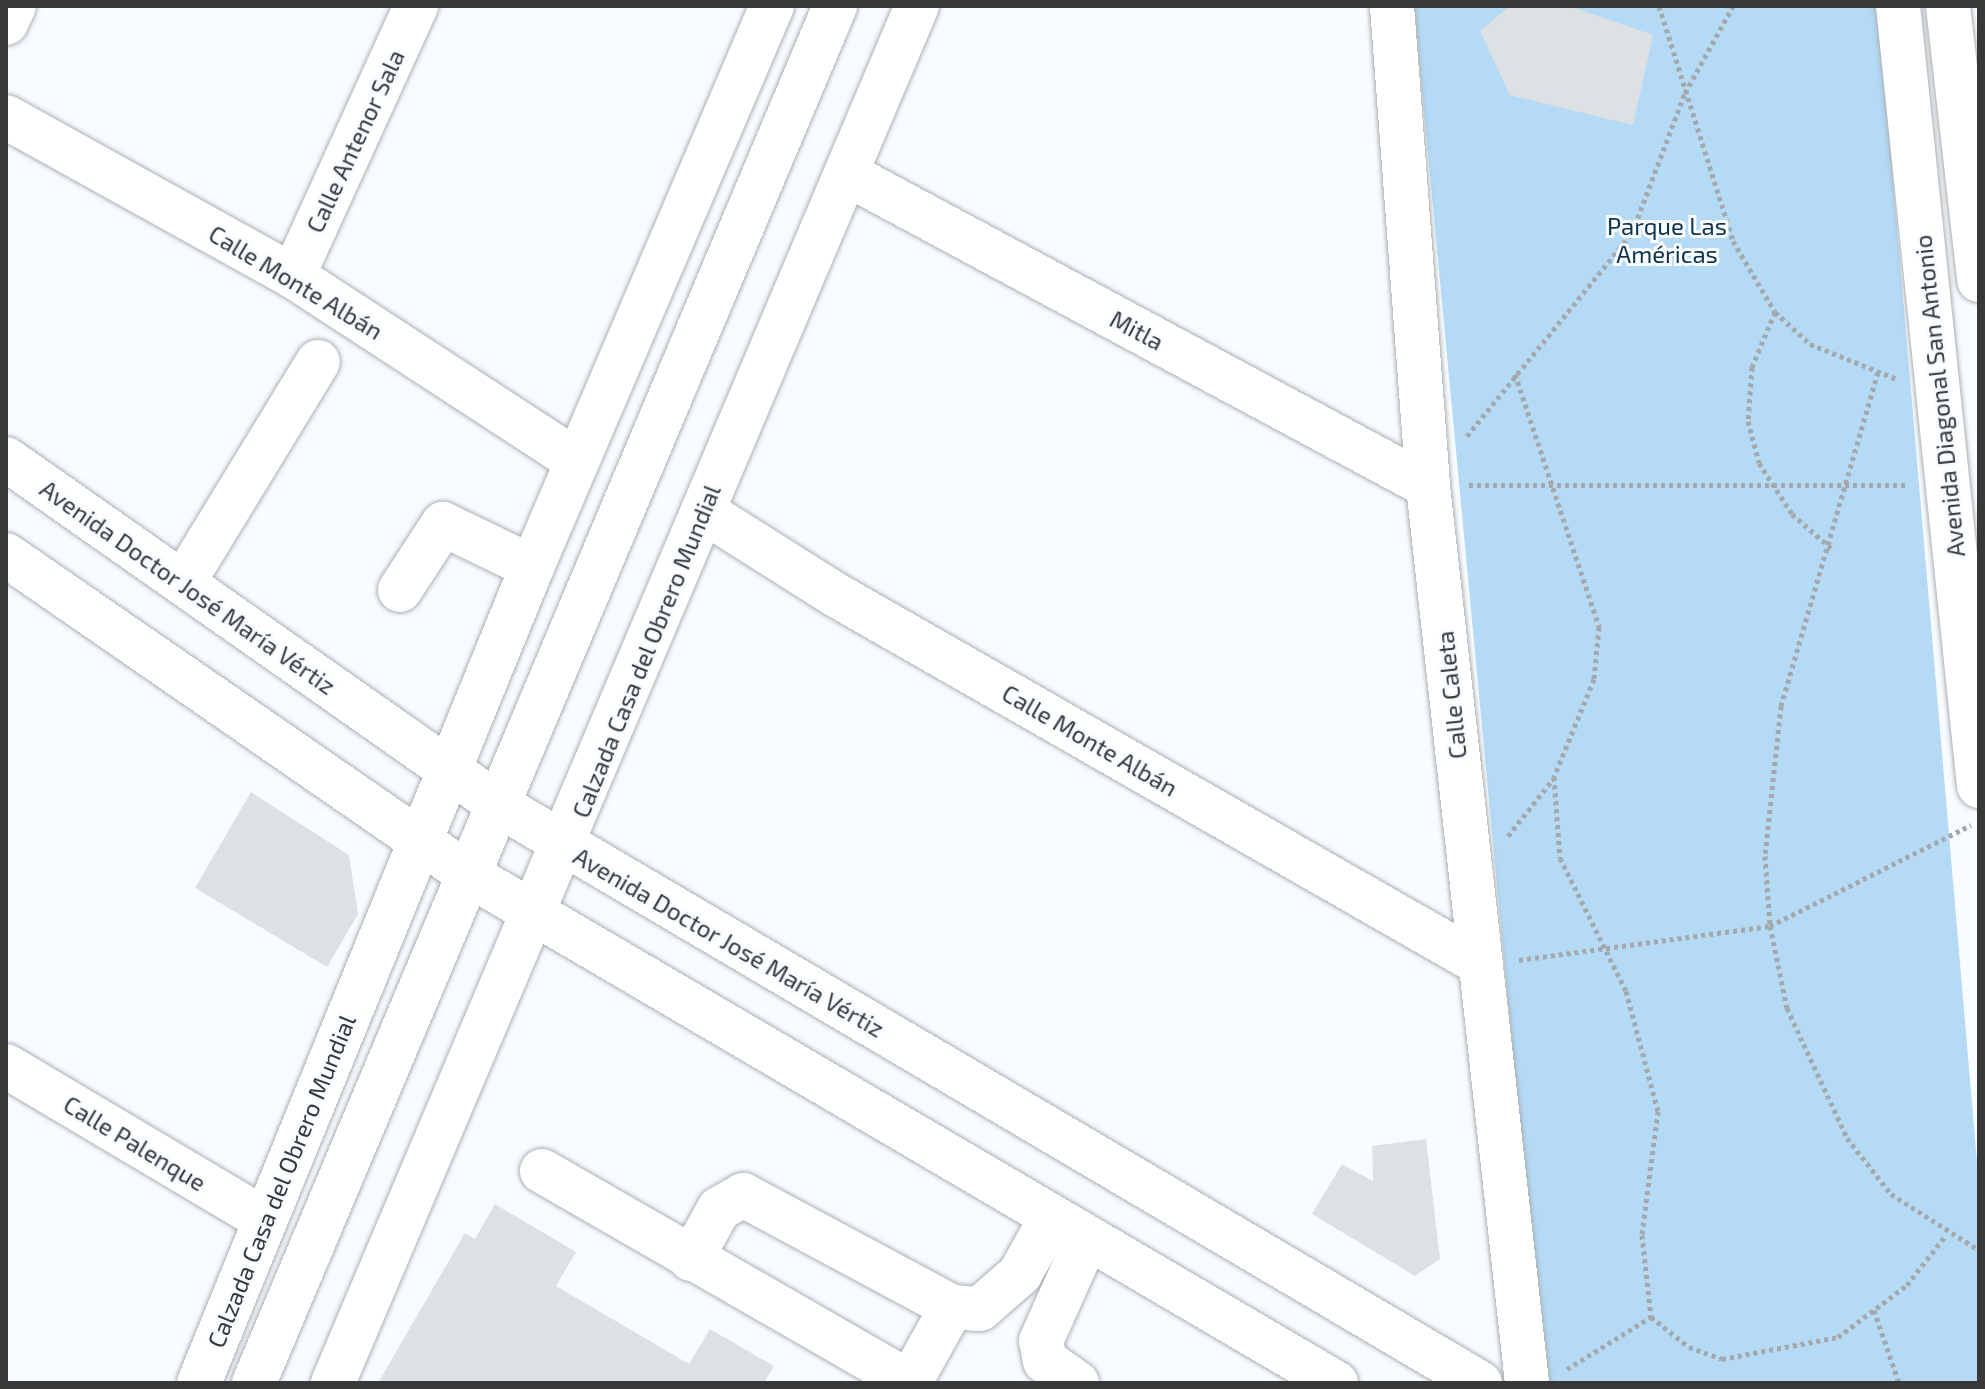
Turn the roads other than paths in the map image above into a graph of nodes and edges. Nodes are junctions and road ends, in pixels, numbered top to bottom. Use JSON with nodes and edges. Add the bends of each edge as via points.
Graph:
{"nodes":[{"id":1,"x":14,"y":6,"type":"edge"},
{"id":2,"x":416,"y":6,"type":"edge"},
{"id":3,"x":772,"y":6,"type":"edge"},
{"id":4,"x":835,"y":6,"type":"edge"},
{"id":5,"x":917,"y":6,"type":"edge"},
{"id":6,"x":1392,"y":6,"type":"edge"},
{"id":7,"x":1898,"y":6,"type":"edge"},
{"id":8,"x":1948,"y":6,"type":"edge"},
{"id":9,"x":6,"y":23,"type":"edge"},
{"id":10,"x":6,"y":117,"type":"edge"},
{"id":11,"x":847,"y":174,"type":"junction"},
{"id":12,"x":293,"y":276,"type":"junction"},
{"id":13,"x":1979,"y":280,"type":"edge"},
{"id":14,"x":318,"y":362,"type":"dead end"},
{"id":15,"x":6,"y":459,"type":"edge"},
{"id":16,"x":577,"y":461,"type":"junction"},
{"id":17,"x":1428,"y":486,"type":"junction"},
{"id":18,"x":703,"y":511,"type":"junction"},
{"id":19,"x":6,"y":555,"type":"edge"},
{"id":20,"x":532,"y":567,"type":"junction"},
{"id":21,"x":183,"y":583,"type":"junction"},
{"id":22,"x":400,"y":590,"type":"dead end"},
{"id":23,"x":1978,"y":763,"type":"edge"},
{"id":24,"x":451,"y":773,"type":"junction"},
{"id":25,"x":502,"y":807,"type":"junction"},
{"id":26,"x":420,"y":844,"type":"junction"},
{"id":27,"x":566,"y":846,"type":"junction"},
{"id":28,"x":471,"y":876,"type":"junction"},
{"id":29,"x":536,"y":916,"type":"junction"},
{"id":30,"x":1481,"y":964,"type":"junction"},
{"id":31,"x":6,"y":1066,"type":"edge"},
{"id":32,"x":542,"y":1171,"type":"dead end"},
{"id":33,"x":265,"y":1220,"type":"junction"},
{"id":34,"x":1069,"y":1228,"type":"junction"},
{"id":35,"x":691,"y":1259,"type":"junction"},
{"id":36,"x":952,"y":1307,"type":"junction"},
{"id":37,"x":1542,"y":1379,"type":"edge"},
{"id":38,"x":199,"y":1383,"type":"edge"},
{"id":39,"x":254,"y":1383,"type":"edge"},
{"id":40,"x":333,"y":1383,"type":"edge"},
{"id":41,"x":910,"y":1383,"type":"edge"},
{"id":42,"x":1077,"y":1383,"type":"edge"},
{"id":43,"x":1336,"y":1383,"type":"edge"},
{"id":44,"x":1480,"y":1383,"type":"edge"}],
"edges":[{"from":1,"to":9,"type":"street"},
{"from":2,"to":12,"type":"street","name":"Calle Antenor Sala"},
{"from":3,"to":16,"type":"street","name":"Calzada Casa del Obrero Mundial"},
{"from":4,"to":25,"type":"street"},
{"from":5,"to":11,"type":"street","name":"Calzada Casa del Obrero Mundial"},
{"from":6,"to":17,"type":"street","name":"Calle Caleta"},
{"from":7,"to":23,"type":"street","name":"Avenida Diagonal San Antonio"},
{"from":8,"to":13,"type":"street"},
{"from":10,"to":12,"type":"street","name":"Calle Monte Albán"},
{"from":11,"to":17,"type":"street","name":"Mitla"},
{"from":11,"to":18,"type":"street","name":"Calzada Casa del Obrero Mundial"},
{"from":12,"to":16,"type":"street","name":"Calle Monte Albán"},
{"from":14,"to":21,"type":"street"},
{"from":15,"to":21,"type":"street","name":"Avenida Doctor José María Vértiz"},
{"from":16,"to":20,"type":"street","name":"Calzada Casa del Obrero Mundial"},
{"from":17,"to":30,"type":"street","name":"Calle Caleta"},
{"from":18,"to":27,"type":"street","name":"Calzada Casa del Obrero Mundial"},
{"from":18,"to":30,"type":"street","name":"Calle Monte Albán","via":[[836,595]]},
{"from":19,"to":26,"type":"street"},
{"from":20,"to":22,"type":"street","via":[[443,524]]},
{"from":20,"to":24,"type":"street","name":"Calzada Casa del Obrero Mundial"},
{"from":21,"to":24,"type":"street","name":"Avenida Doctor José María Vértiz"},
{"from":24,"to":25,"type":"street","name":"Avenida Doctor José María Vértiz"},
{"from":24,"to":26,"type":"street","name":"Calzada Casa del Obrero Mundial"},
{"from":25,"to":27,"type":"street","name":"Avenida Doctor José María Vértiz"},
{"from":25,"to":28,"type":"street"},
{"from":26,"to":28,"type":"street"},
{"from":26,"to":33,"type":"street","name":"Calzada Casa del Obrero Mundial"},
{"from":27,"to":29,"type":"street","name":"Calzada Casa del Obrero Mundial"},
{"from":27,"to":44,"type":"street","name":"Avenida Doctor José María Vértiz"},
{"from":28,"to":29,"type":"street"},
{"from":28,"to":39,"type":"street"},
{"from":29,"to":34,"type":"street"},
{"from":29,"to":40,"type":"street","name":"Calzada Casa del Obrero Mundial"},
{"from":30,"to":37,"type":"street","name":"Calle Caleta"},
{"from":31,"to":33,"type":"street","name":"Calle Palenque"},
{"from":32,"to":35,"type":"street"},
{"from":33,"to":38,"type":"street","name":"Calzada Casa del Obrero Mundial"},
{"from":34,"to":36,"type":"street","via":[[1000,1298],[980,1309]]},
{"from":34,"to":42,"type":"street","via":[[1041,1341],[1045,1361]]},
{"from":34,"to":43,"type":"street"},
{"from":35,"to":36,"type":"street","via":[[719,1209],[743,1195]]},
{"from":35,"to":41,"type":"street"},
{"from":36,"to":41,"type":"street"}]}
